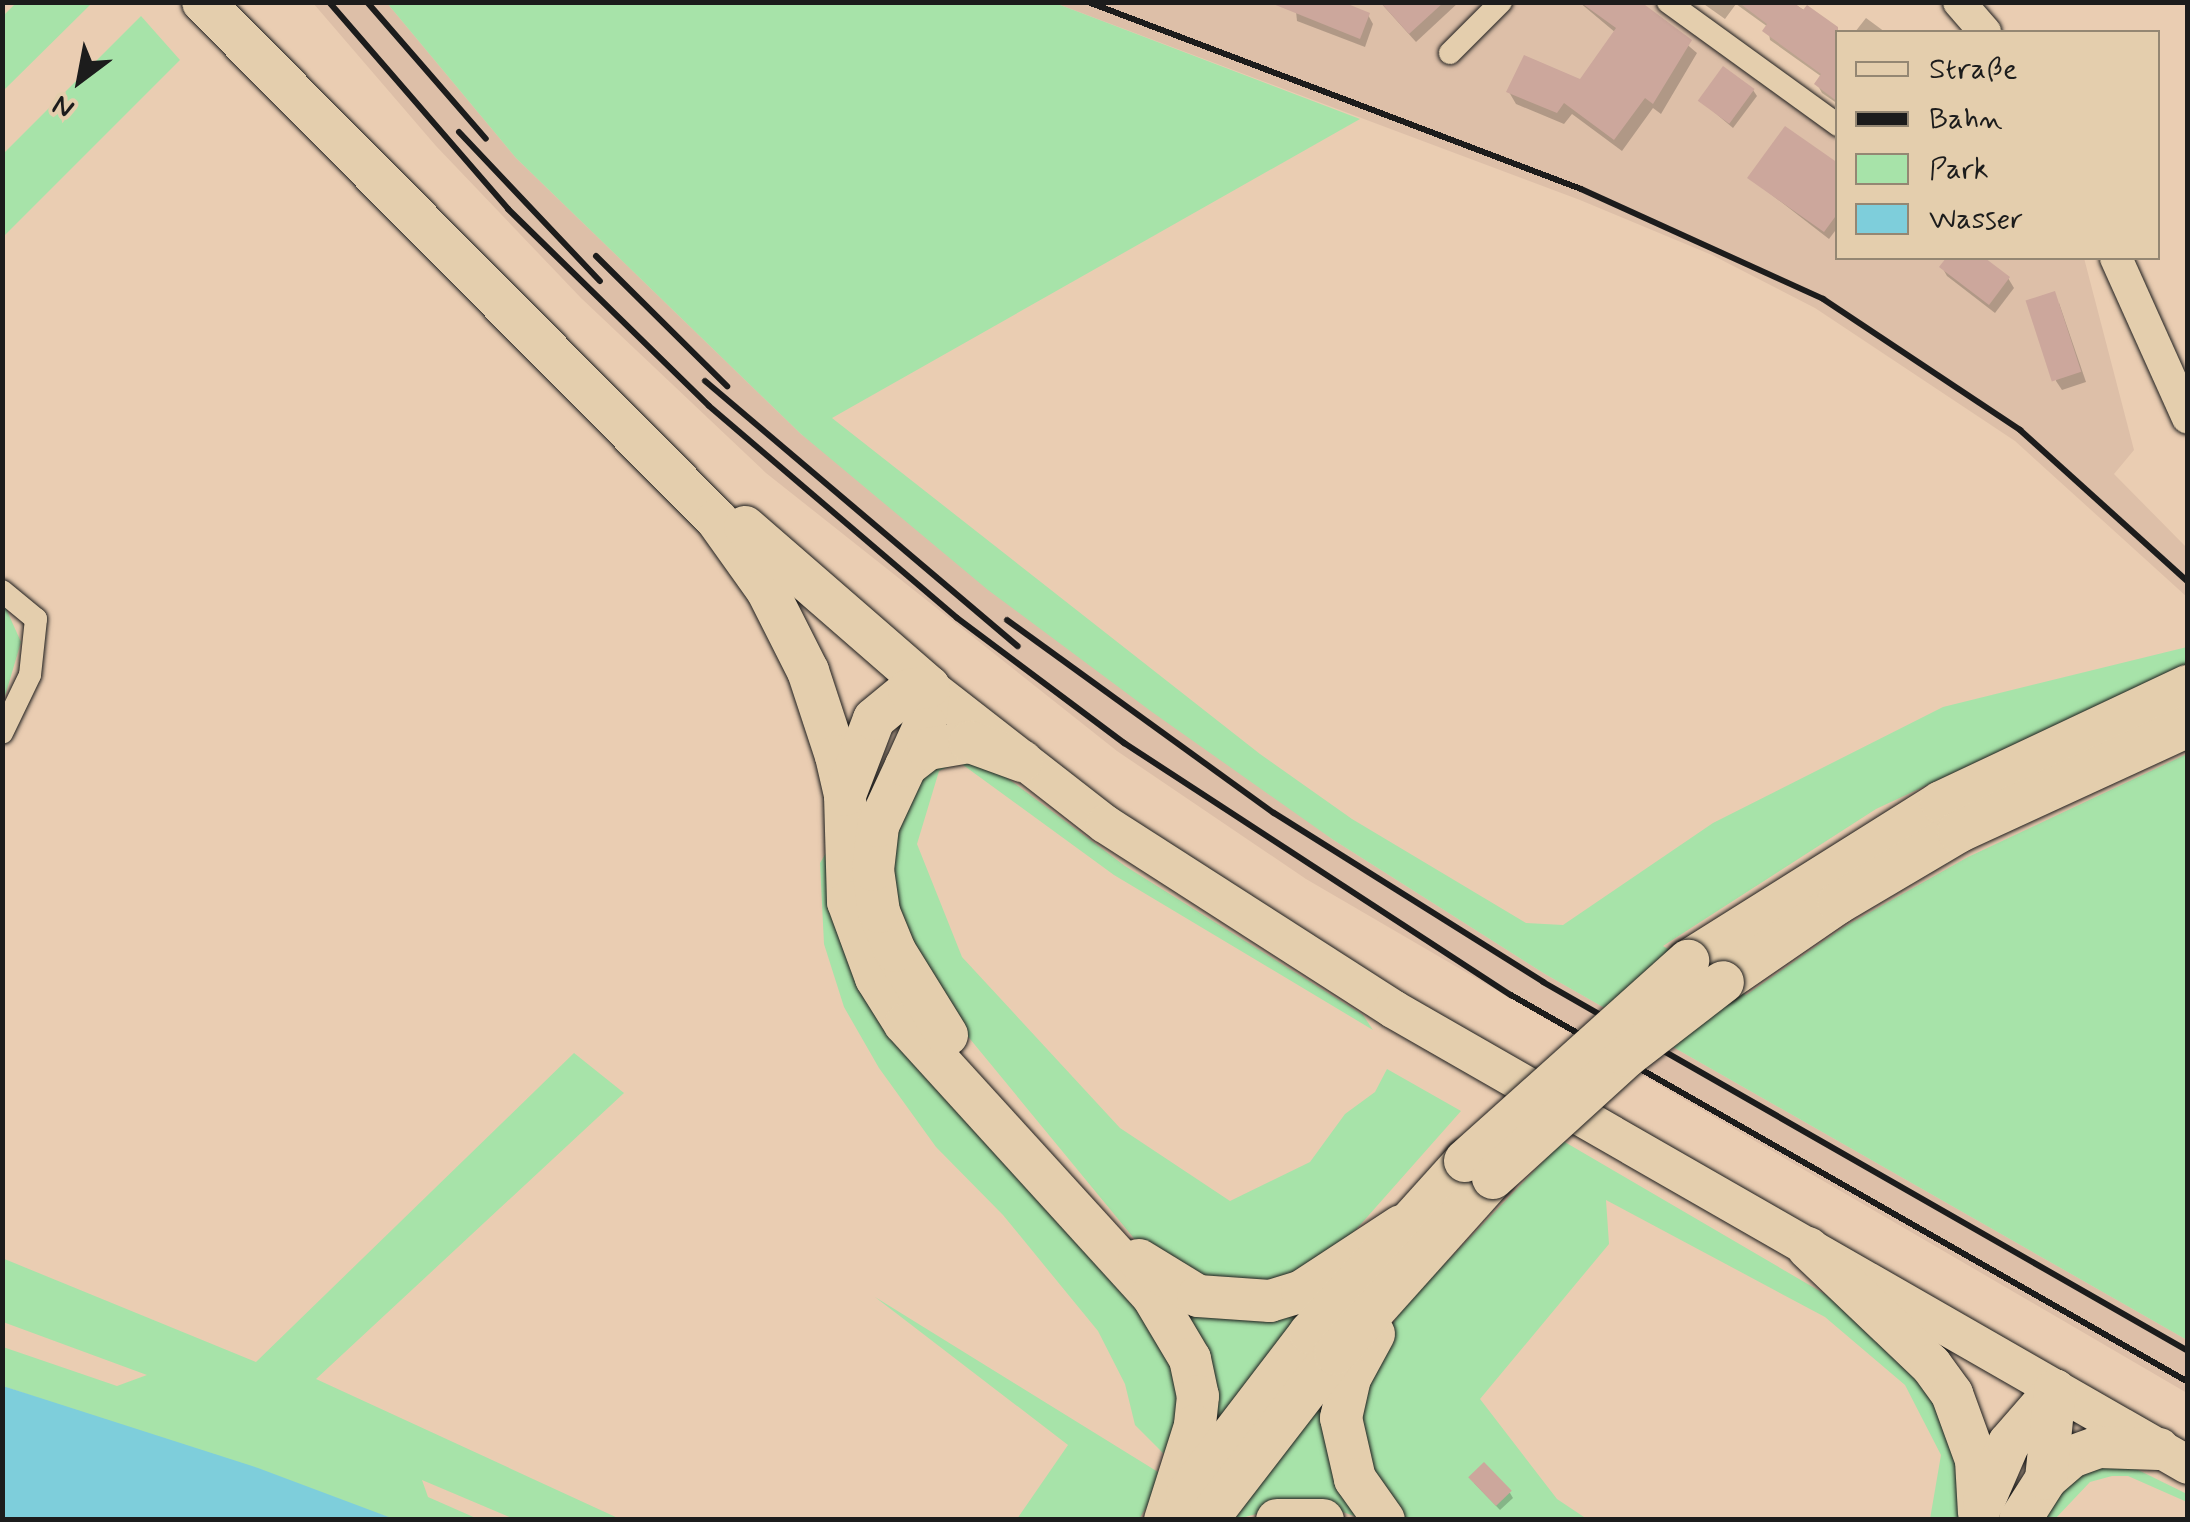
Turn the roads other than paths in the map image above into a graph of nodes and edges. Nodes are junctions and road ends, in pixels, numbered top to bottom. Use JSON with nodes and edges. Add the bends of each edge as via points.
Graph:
{"nodes":[{"id":1,"x":203,"y":2,"type":"edge"},
{"id":2,"x":232,"y":2,"type":"edge"},
{"id":3,"x":1502,"y":2,"type":"edge"},
{"id":4,"x":1668,"y":2,"type":"edge"},
{"id":5,"x":1959,"y":2,"type":"edge"},
{"id":6,"x":1983,"y":30,"type":"edge"},
{"id":7,"x":1450,"y":53,"type":"dead end"},
{"id":8,"x":1835,"y":123,"type":"edge"},
{"id":9,"x":2117,"y":260,"type":"edge"},
{"id":10,"x":2188,"y":418,"type":"edge"},
{"id":11,"x":622,"y":424,"type":"junction"},
{"id":12,"x":711,"y":496,"type":"junction"},
{"id":13,"x":2,"y":591,"type":"edge"},
{"id":14,"x":2188,"y":686,"type":"edge"},
{"id":15,"x":930,"y":687,"type":"junction"},
{"id":16,"x":2188,"y":726,"type":"edge"},
{"id":17,"x":2,"y":733,"type":"edge"},
{"id":18,"x":1022,"y":761,"type":"junction"},
{"id":19,"x":906,"y":766,"type":"junction"},
{"id":20,"x":845,"y":795,"type":"junction"},
{"id":21,"x":1706,"y":972,"type":"junction"},
{"id":22,"x":1415,"y":1236,"type":"junction"},
{"id":23,"x":1808,"y":1248,"type":"junction"},
{"id":24,"x":2055,"y":1390,"type":"junction"},
{"id":25,"x":2174,"y":1457,"type":"edge"},
{"id":26,"x":2046,"y":1479,"type":"junction"},
{"id":27,"x":1992,"y":1517,"type":"edge"},
{"id":28,"x":1167,"y":1520,"type":"edge"},
{"id":29,"x":1207,"y":1520,"type":"edge"},
{"id":30,"x":1277,"y":1520,"type":"edge"},
{"id":31,"x":1323,"y":1520,"type":"edge"},
{"id":32,"x":1384,"y":1520,"type":"edge"}],
"edges":[{"from":1,"to":11,"type":"highway"},
{"from":2,"to":12,"type":"highway"},
{"from":3,"to":7,"type":"street"},
{"from":4,"to":8,"type":"street"},
{"from":5,"to":6,"type":"main road"},
{"from":9,"to":10,"type":"main road"},
{"from":11,"to":12,"type":"highway"},
{"from":11,"to":20,"type":"highway","via":[[716,520],[767,590],[813,684]]},
{"from":12,"to":15,"type":"highway"},
{"from":13,"to":17,"type":"street","via":[[36,619],[30,674]]},
{"from":14,"to":21,"type":"highway","via":[[1940,802]]},
{"from":15,"to":18,"type":"main road"},
{"from":15,"to":19,"type":"highway","via":[[925,724]]},
{"from":15,"to":20,"type":"highway","via":[[889,701],[874,719]]},
{"from":16,"to":21,"type":"highway","via":[[1958,832]]},
{"from":18,"to":19,"type":"highway","via":[[986,745],[949,741]]},
{"from":18,"to":23,"type":"main road","via":[[1206,893]]},
{"from":19,"to":22,"type":"highway","via":[[885,805],[874,848],[875,892],[895,951],[1000,1105],[1144,1266],[1198,1296],[1270,1301]]},
{"from":20,"to":28,"type":"highway","via":[[848,902],[889,1002],[1152,1295],[1190,1359],[1198,1396],[1195,1426]]},
{"from":21,"to":22,"type":"highway","bridge":true,"via":[[1479,1169]]},
{"from":22,"to":28,"type":"highway","via":[[1266,1387]]},
{"from":22,"to":29,"type":"highway"},
{"from":22,"to":32,"type":"highway","via":[[1358,1364],[1342,1418],[1355,1479]]},
{"from":23,"to":24,"type":"main road"},
{"from":23,"to":27,"type":"highway","via":[[1931,1365],[1952,1394]]},
{"from":24,"to":25,"type":"main road"},
{"from":24,"to":26,"type":"highway"},
{"from":24,"to":27,"type":"highway","via":[[2008,1443]]},
{"from":25,"to":26,"type":"highway","via":[[2099,1447],[2071,1457]]},
{"from":26,"to":27,"type":"highway"},
{"from":30,"to":31,"type":"highway"}]}
